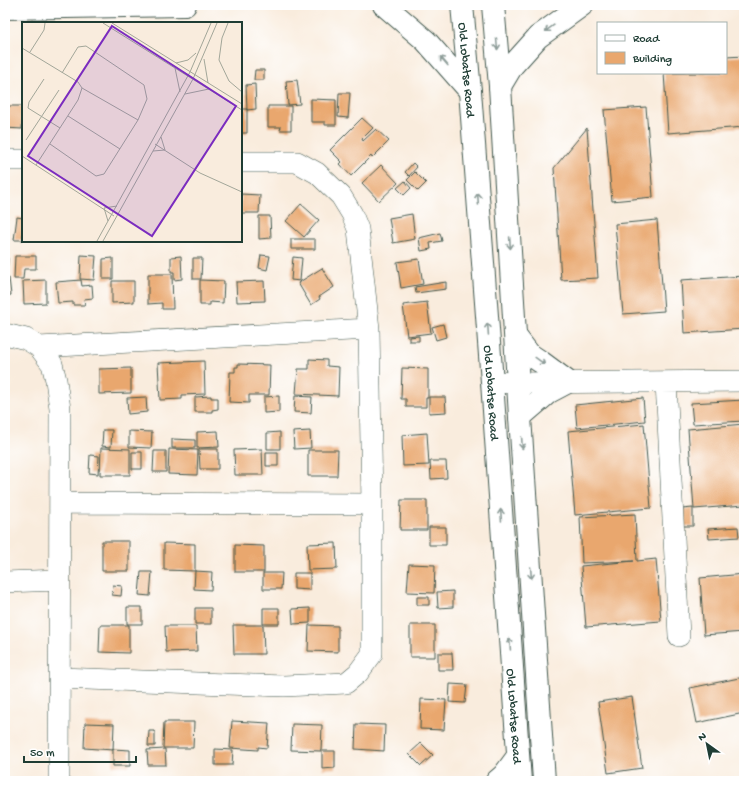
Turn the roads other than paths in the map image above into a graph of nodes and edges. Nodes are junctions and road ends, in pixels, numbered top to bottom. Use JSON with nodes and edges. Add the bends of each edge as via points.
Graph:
{"nodes":[{"id":1,"x":185,"y":5,"type":"edge"},
{"id":2,"x":384,"y":5,"type":"edge"},
{"id":3,"x":462,"y":5,"type":"edge"},
{"id":4,"x":493,"y":5,"type":"edge"},
{"id":5,"x":582,"y":5,"type":"edge"},
{"id":6,"x":5,"y":8,"type":"edge"},
{"id":7,"x":500,"y":86,"type":"junction"},
{"id":8,"x":470,"y":91,"type":"junction"},
{"id":9,"x":5,"y":160,"type":"edge"},
{"id":10,"x":22,"y":160,"type":"edge"},
{"id":11,"x":242,"y":162,"type":"edge"},
{"id":12,"x":369,"y":329,"type":"junction"},
{"id":13,"x":5,"y":334,"type":"edge"},
{"id":14,"x":516,"y":337,"type":"junction"},
{"id":15,"x":39,"y":346,"type":"junction"},
{"id":16,"x":744,"y":381,"type":"edge"},
{"id":17,"x":492,"y":382,"type":"junction"},
{"id":18,"x":568,"y":382,"type":"junction"},
{"id":19,"x":666,"y":382,"type":"junction"},
{"id":20,"x":518,"y":383,"type":"junction"},
{"id":21,"x":520,"y":418,"type":"junction"},
{"id":22,"x":60,"y":503,"type":"junction"},
{"id":23,"x":372,"y":504,"type":"junction"},
{"id":24,"x":59,"y":580,"type":"junction"},
{"id":25,"x":5,"y":582,"type":"edge"},
{"id":26,"x":679,"y":636,"type":"dead end"},
{"id":27,"x":59,"y":678,"type":"junction"},
{"id":28,"x":518,"y":756,"type":"junction"},
{"id":29,"x":59,"y":781,"type":"edge"},
{"id":30,"x":497,"y":781,"type":"edge"},
{"id":31,"x":520,"y":781,"type":"edge"},
{"id":32,"x":544,"y":781,"type":"edge"}],
"edges":[{"from":1,"to":6,"type":"main road"},
{"from":8,"to":2,"type":"main road","one_way":true,"via":[[426,40]]},
{"from":3,"to":8,"type":"main road","name":"Old Lobatse Road"},
{"from":4,"to":7,"type":"main road","one_way":true},
{"from":5,"to":7,"type":"main road","one_way":true,"via":[[538,36],[512,66]]},
{"from":7,"to":14,"type":"main road","one_way":true},
{"from":17,"to":8,"type":"main road","name":"Old Lobatse Road","one_way":true},
{"from":9,"to":10,"type":"street"},
{"from":11,"to":12,"type":"street","via":[[297,162],[317,173],[341,196],[358,229]]},
{"from":12,"to":15,"type":"street"},
{"from":12,"to":23,"type":"street"},
{"from":13,"to":15,"type":"street","via":[[26,339]]},
{"from":14,"to":18,"type":"main road","one_way":true,"via":[[529,354]]},
{"from":14,"to":20,"type":"main road"},
{"from":15,"to":22,"type":"street","via":[[52,364],[60,409]]},
{"from":16,"to":19,"type":"street"},
{"from":17,"to":20,"type":"street"},
{"from":28,"to":17,"type":"main road","name":"Old Lobatse Road","one_way":true},
{"from":18,"to":19,"type":"street"},
{"from":18,"to":20,"type":"street"},
{"from":18,"to":21,"type":"main road","via":[[549,392]]},
{"from":19,"to":26,"type":"street"},
{"from":20,"to":21,"type":"main road"},
{"from":21,"to":32,"type":"main road","one_way":true},
{"from":22,"to":23,"type":"street"},
{"from":22,"to":24,"type":"street"},
{"from":23,"to":27,"type":"street","via":[[372,654],[358,673],[346,683],[284,686]]},
{"from":24,"to":25,"type":"street"},
{"from":24,"to":27,"type":"street"},
{"from":27,"to":29,"type":"street"},
{"from":28,"to":30,"type":"main road"},
{"from":28,"to":31,"type":"main road","name":"Old Lobatse Road"}]}
